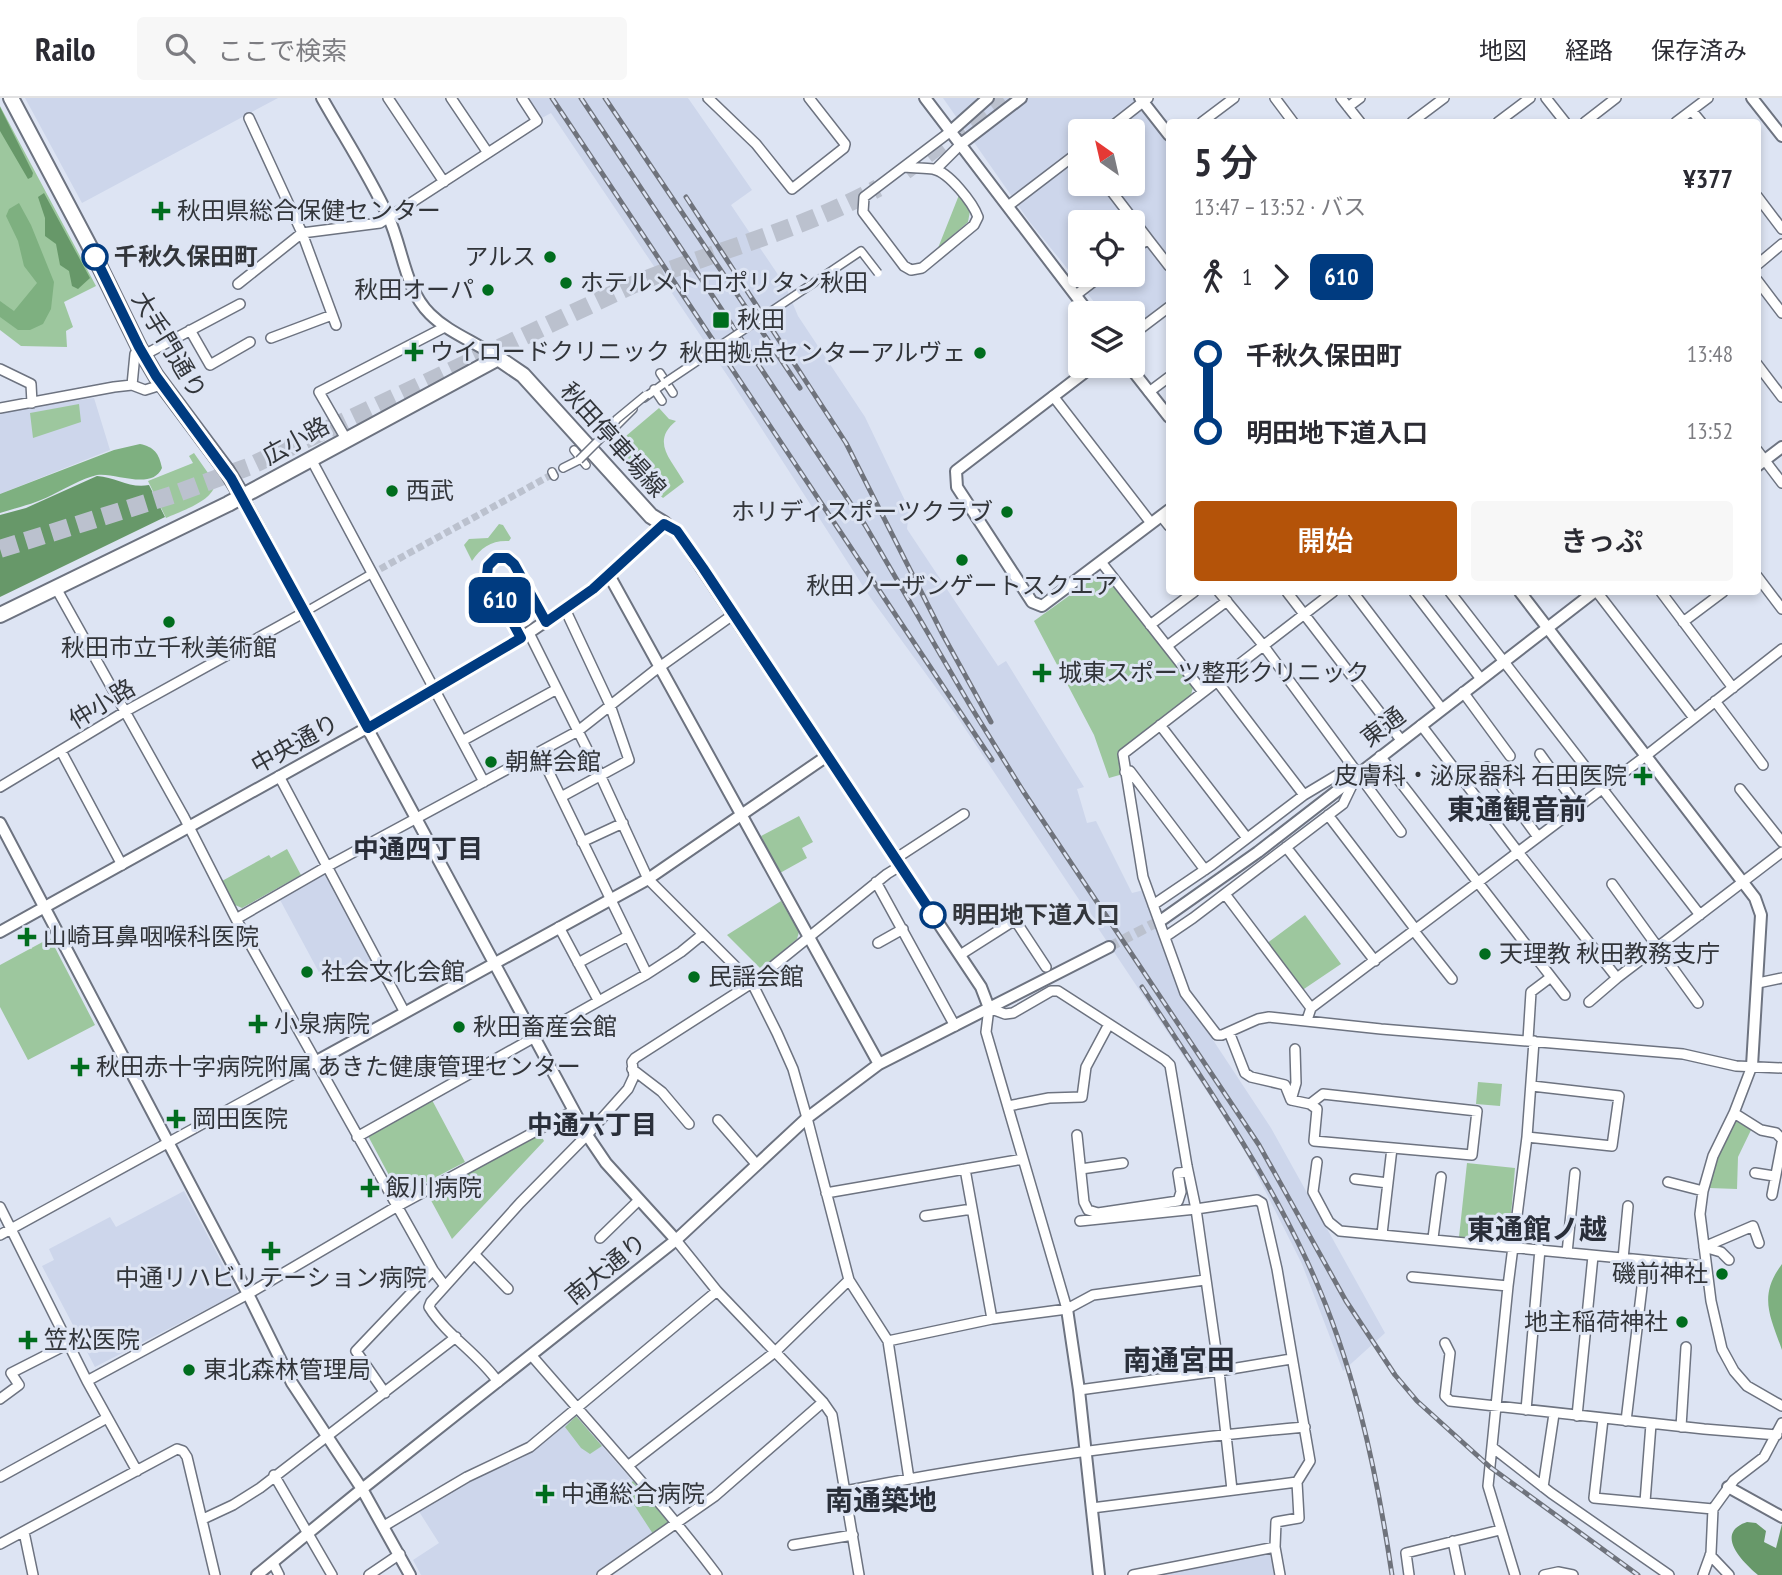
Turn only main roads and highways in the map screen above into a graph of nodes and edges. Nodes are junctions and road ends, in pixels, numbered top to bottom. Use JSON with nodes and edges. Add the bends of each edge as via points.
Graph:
{"nodes":[{"id":1,"x":11,"y":98,"type":"edge"},
{"id":2,"x":498,"y":358,"type":"joint"},
{"id":3,"x":242,"y":496,"type":"junction"},
{"id":4,"x":664,"y":524,"type":"road end"},
{"id":5,"x":0,"y":615,"type":"edge"}],
"edges":[{"from":1,"to":3,"type":"main road","name":"大手門通り","via":[[141,351]]},
{"from":2,"to":3,"type":"main road","name":"広小路"},
{"from":2,"to":4,"type":"main road","name":"秋田停車場線","via":[[523,375],[651,516]]},
{"from":3,"to":5,"type":"main road","name":"広小路"}]}
